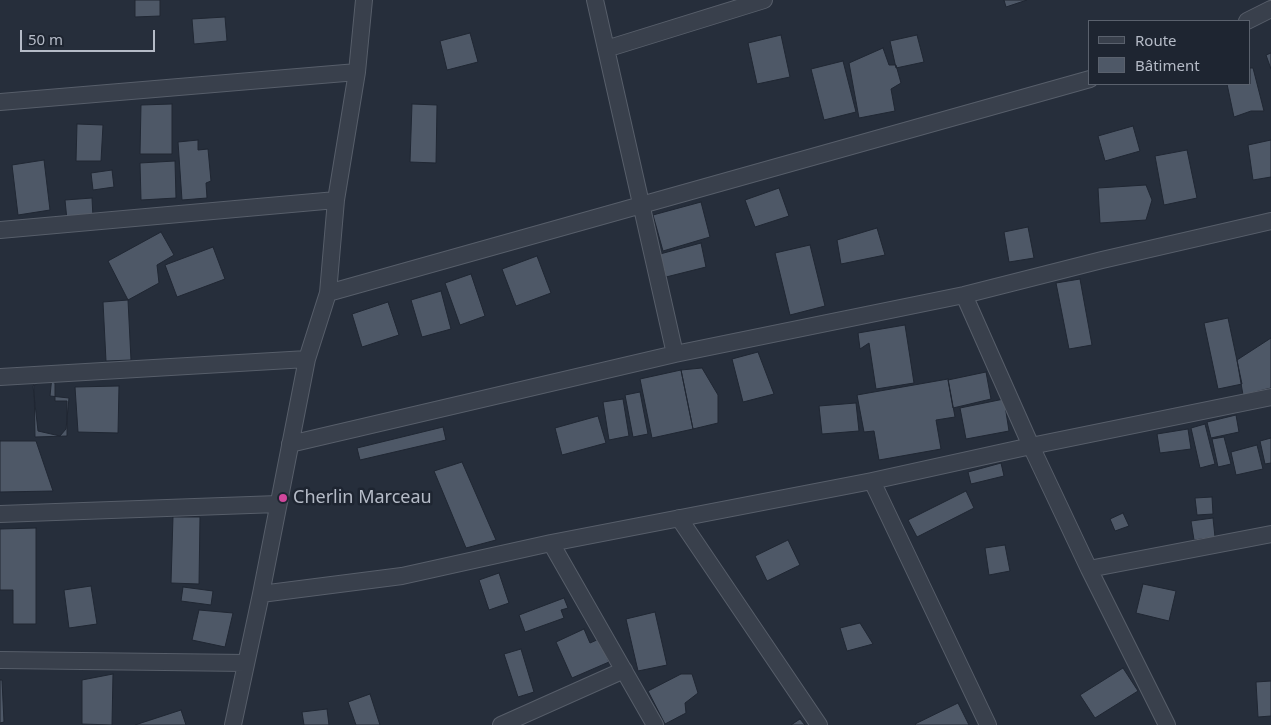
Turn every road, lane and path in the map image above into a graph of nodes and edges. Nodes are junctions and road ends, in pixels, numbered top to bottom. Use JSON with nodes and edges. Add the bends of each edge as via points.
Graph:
{"nodes":[{"id":1,"x":364,"y":0,"type":"edge"},
{"id":2,"x":595,"y":0,"type":"edge"},
{"id":3,"x":764,"y":0,"type":"edge"},
{"id":4,"x":733,"y":5,"type":"edge"},
{"id":5,"x":1271,"y":9,"type":"edge"},
{"id":6,"x":1248,"y":20,"type":"edge"},
{"id":7,"x":606,"y":49,"type":"junction"},
{"id":8,"x":357,"y":72,"type":"junction"},
{"id":9,"x":1088,"y":81,"type":"edge"},
{"id":10,"x":0,"y":102,"type":"edge"},
{"id":11,"x":336,"y":200,"type":"junction"},
{"id":12,"x":641,"y":205,"type":"junction"},
{"id":13,"x":1271,"y":222,"type":"edge"},
{"id":14,"x":0,"y":230,"type":"edge"},
{"id":15,"x":328,"y":294,"type":"junction"},
{"id":16,"x":964,"y":295,"type":"junction"},
{"id":17,"x":674,"y":354,"type":"junction"},
{"id":18,"x":306,"y":359,"type":"junction"},
{"id":19,"x":0,"y":377,"type":"edge"},
{"id":20,"x":1271,"y":397,"type":"edge"},
{"id":21,"x":290,"y":444,"type":"junction"},
{"id":22,"x":1031,"y":446,"type":"junction"},
{"id":23,"x":872,"y":481,"type":"junction"},
{"id":24,"x":278,"y":504,"type":"junction"},
{"id":25,"x":0,"y":514,"type":"edge"},
{"id":26,"x":678,"y":518,"type":"junction"},
{"id":27,"x":1271,"y":534,"type":"edge"},
{"id":28,"x":551,"y":543,"type":"junction"},
{"id":29,"x":1089,"y":569,"type":"junction"},
{"id":30,"x":261,"y":594,"type":"junction"},
{"id":31,"x":0,"y":660,"type":"edge"},
{"id":32,"x":246,"y":664,"type":"junction"},
{"id":33,"x":624,"y":670,"type":"junction"},
{"id":34,"x":233,"y":725,"type":"edge"},
{"id":35,"x":501,"y":725,"type":"edge"},
{"id":36,"x":655,"y":725,"type":"edge"},
{"id":37,"x":819,"y":725,"type":"edge"},
{"id":38,"x":988,"y":725,"type":"edge"},
{"id":39,"x":1167,"y":725,"type":"edge"}],
"edges":[{"from":1,"to":8,"type":"street"},
{"from":2,"to":7,"type":"street"},
{"from":3,"to":4,"type":"street"},
{"from":4,"to":7,"type":"street"},
{"from":5,"to":6,"type":"street"},
{"from":7,"to":12,"type":"street"},
{"from":8,"to":10,"type":"street"},
{"from":8,"to":11,"type":"street"},
{"from":9,"to":12,"type":"street"},
{"from":11,"to":14,"type":"street"},
{"from":11,"to":15,"type":"street"},
{"from":12,"to":15,"type":"street"},
{"from":12,"to":17,"type":"street"},
{"from":13,"to":16,"type":"street"},
{"from":15,"to":18,"type":"street"},
{"from":16,"to":17,"type":"street"},
{"from":16,"to":22,"type":"street"},
{"from":17,"to":21,"type":"street"},
{"from":18,"to":19,"type":"street"},
{"from":18,"to":21,"type":"street"},
{"from":20,"to":22,"type":"street"},
{"from":21,"to":24,"type":"street"},
{"from":22,"to":23,"type":"street"},
{"from":22,"to":29,"type":"street"},
{"from":23,"to":26,"type":"street"},
{"from":23,"to":38,"type":"street"},
{"from":24,"to":25,"type":"street"},
{"from":24,"to":30,"type":"street"},
{"from":26,"to":28,"type":"street"},
{"from":26,"to":37,"type":"street"},
{"from":27,"to":29,"type":"street"},
{"from":28,"to":30,"type":"street","via":[[402,576]]},
{"from":28,"to":33,"type":"street"},
{"from":29,"to":39,"type":"street"},
{"from":30,"to":32,"type":"street"},
{"from":31,"to":32,"type":"street"},
{"from":32,"to":34,"type":"street"},
{"from":33,"to":35,"type":"street"},
{"from":33,"to":36,"type":"street"}]}
